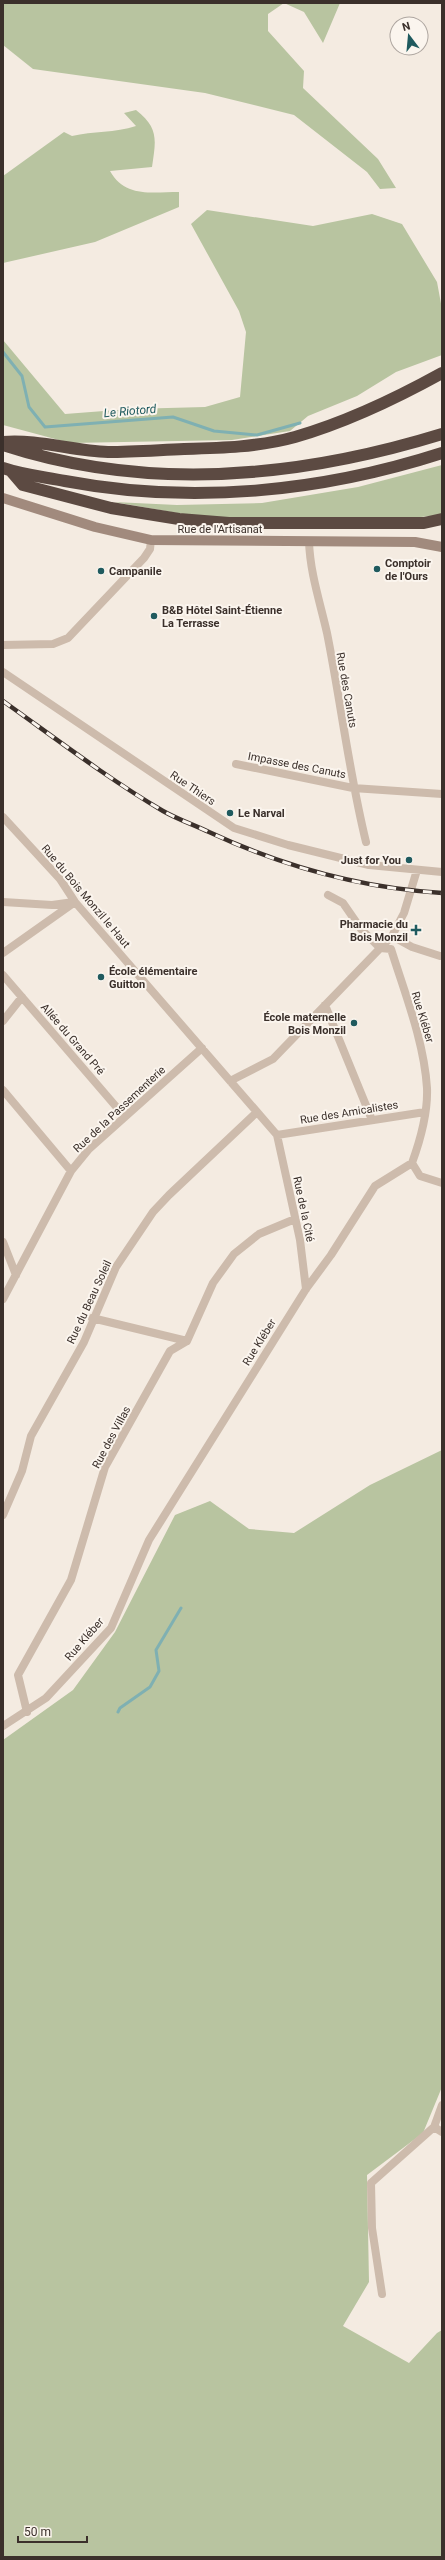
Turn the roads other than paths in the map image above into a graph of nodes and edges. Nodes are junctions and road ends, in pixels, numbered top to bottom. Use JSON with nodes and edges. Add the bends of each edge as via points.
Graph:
{"nodes":[{"id":1,"x":442,"y":373,"type":"edge"},
{"id":2,"x":442,"y":434,"type":"edge"},
{"id":3,"x":3,"y":442,"type":"edge"},
{"id":4,"x":3,"y":445,"type":"edge"},
{"id":5,"x":442,"y":453,"type":"edge"},
{"id":6,"x":7,"y":469,"type":"edge"},
{"id":7,"x":3,"y":498,"type":"edge"},
{"id":8,"x":442,"y":519,"type":"edge"},
{"id":9,"x":151,"y":540,"type":"junction"},
{"id":10,"x":310,"y":541,"type":"junction"},
{"id":11,"x":442,"y":547,"type":"edge"},
{"id":12,"x":3,"y":645,"type":"edge"},
{"id":13,"x":3,"y":672,"type":"edge"},
{"id":14,"x":236,"y":764,"type":"dead end"},
{"id":15,"x":352,"y":788,"type":"junction"},
{"id":16,"x":442,"y":794,"type":"edge"},
{"id":17,"x":3,"y":817,"type":"edge"},
{"id":18,"x":366,"y":842,"type":"dead end"},
{"id":19,"x":416,"y":870,"type":"junction"},
{"id":20,"x":442,"y":872,"type":"edge"},
{"id":21,"x":328,"y":895,"type":"dead end"},
{"id":22,"x":3,"y":902,"type":"edge"},
{"id":23,"x":75,"y":902,"type":"junction"},
{"id":24,"x":392,"y":936,"type":"junction"},
{"id":25,"x":380,"y":948,"type":"junction"},
{"id":26,"x":3,"y":953,"type":"edge"},
{"id":27,"x":440,"y":956,"type":"dead end"},
{"id":28,"x":3,"y":976,"type":"edge"},
{"id":29,"x":22,"y":997,"type":"junction"},
{"id":30,"x":325,"y":1005,"type":"junction"},
{"id":31,"x":3,"y":1021,"type":"edge"},
{"id":32,"x":202,"y":1048,"type":"junction"},
{"id":33,"x":230,"y":1081,"type":"junction"},
{"id":34,"x":3,"y":1090,"type":"edge"},
{"id":35,"x":257,"y":1112,"type":"junction"},
{"id":36,"x":425,"y":1112,"type":"junction"},
{"id":37,"x":125,"y":1117,"type":"junction"},
{"id":38,"x":372,"y":1120,"type":"junction"},
{"id":39,"x":277,"y":1135,"type":"junction"},
{"id":40,"x":412,"y":1163,"type":"junction"},
{"id":41,"x":71,"y":1170,"type":"junction"},
{"id":42,"x":442,"y":1183,"type":"edge"},
{"id":43,"x":296,"y":1219,"type":"junction"},
{"id":44,"x":3,"y":1242,"type":"edge"},
{"id":45,"x":16,"y":1275,"type":"junction"},
{"id":46,"x":306,"y":1289,"type":"junction"},
{"id":47,"x":3,"y":1299,"type":"edge"},
{"id":48,"x":92,"y":1318,"type":"junction"},
{"id":49,"x":186,"y":1341,"type":"junction"},
{"id":50,"x":3,"y":1515,"type":"edge"},
{"id":51,"x":27,"y":1712,"type":"junction"},
{"id":52,"x":3,"y":1726,"type":"edge"},
{"id":53,"x":442,"y":2105,"type":"edge"},
{"id":54,"x":434,"y":2127,"type":"junction"},
{"id":55,"x":442,"y":2132,"type":"edge"},
{"id":56,"x":382,"y":2294,"type":"dead end"}],
"edges":[{"from":1,"to":3,"type":"highway","via":[[404,394],[352,417],[294,437],[256,444],[119,452],[70,449],[21,440]]},
{"from":2,"to":4,"type":"highway","via":[[323,464],[220,475],[164,474],[101,468],[41,456]]},
{"from":5,"to":6,"type":"highway","via":[[337,480],[229,493],[151,493],[92,486]]},
{"from":6,"to":8,"type":"highway","via":[[23,485],[111,508],[179,519],[228,523],[424,523]]},
{"from":7,"to":9,"type":"street","name":"Rue de l'Artisanat","via":[[95,528]]},
{"from":9,"to":10,"type":"street","name":"Rue de l'Artisanat"},
{"from":9,"to":12,"type":"street","via":[[150,549],[144,558],[68,638],[53,644]]},
{"from":10,"to":11,"type":"street","name":"Rue de l'Artisanat","via":[[415,542]]},
{"from":10,"to":15,"type":"street","name":"Rue des Canuts","via":[[311,572],[327,634]]},
{"from":13,"to":19,"type":"street","name":"Rue Thiers","via":[[227,825],[288,845],[369,865]]},
{"from":14,"to":15,"type":"street","name":"Impasse des Canuts"},
{"from":15,"to":16,"type":"street","name":"Impasse des Canuts"},
{"from":15,"to":18,"type":"street","name":"Rue des Canuts"},
{"from":17,"to":23,"type":"street","name":"Rue du Bois Monzil le Haut","via":[[60,879]]},
{"from":19,"to":20,"type":"street","name":"Rue Thiers"},
{"from":19,"to":24,"type":"street","via":[[404,913]]},
{"from":21,"to":25,"type":"street","via":[[343,903],[361,929]]},
{"from":22,"to":23,"type":"street","via":[[52,905]]},
{"from":23,"to":26,"type":"street"},
{"from":23,"to":32,"type":"street","name":"Rue du Bois Monzil le Haut"},
{"from":24,"to":25,"type":"street"},
{"from":24,"to":27,"type":"street","via":[[412,947]]},
{"from":25,"to":30,"type":"street"},
{"from":25,"to":36,"type":"street","name":"Rue Kléber","via":[[391,949],[422,1050],[427,1089]]},
{"from":28,"to":29,"type":"street","name":"Allée du Grand Pré"},
{"from":29,"to":31,"type":"street"},
{"from":29,"to":37,"type":"street","name":"Allée du Grand Pré"},
{"from":30,"to":33,"type":"street","via":[[273,1059]]},
{"from":30,"to":38,"type":"street"},
{"from":32,"to":33,"type":"street","name":"Rue du Bois Monzil le Haut"},
{"from":32,"to":37,"type":"street","name":"Rue de la Passementerie"},
{"from":33,"to":35,"type":"street","name":"Rue du Bois Monzil le Haut"},
{"from":34,"to":41,"type":"street"},
{"from":35,"to":39,"type":"street","name":"Rue du Bois Monzil le Haut"},
{"from":35,"to":48,"type":"street","name":"Rue du Beau Soleil","via":[[153,1212],[116,1267]]},
{"from":36,"to":38,"type":"street","name":"Rue des Amicalistes"},
{"from":36,"to":40,"type":"street","name":"Rue Kléber"},
{"from":37,"to":41,"type":"street","name":"Rue de la Passementerie","via":[[89,1149]]},
{"from":38,"to":39,"type":"street","name":"Rue des Amicalistes"},
{"from":39,"to":43,"type":"street","name":"Rue de la Cité"},
{"from":40,"to":42,"type":"street","via":[[420,1176]]},
{"from":40,"to":46,"type":"street","name":"Rue Kléber","via":[[375,1186]]},
{"from":41,"to":45,"type":"street","name":"Rue de la Passementerie"},
{"from":43,"to":46,"type":"street","name":"Rue de la Cité"},
{"from":43,"to":49,"type":"street","name":"Rue des Villas","via":[[259,1234],[234,1254],[213,1283]]},
{"from":44,"to":45,"type":"street"},
{"from":45,"to":47,"type":"street","name":"Rue de la Passementerie"},
{"from":46,"to":51,"type":"street","name":"Rue Kléber","via":[[149,1540],[111,1628],[46,1698]]},
{"from":48,"to":49,"type":"street"},
{"from":48,"to":50,"type":"street","name":"Rue du Beau Soleil","via":[[84,1342],[31,1436],[22,1471]]},
{"from":49,"to":51,"type":"street","name":"Rue des Villas","via":[[170,1352],[105,1467],[71,1580],[18,1675]]},
{"from":51,"to":52,"type":"street","name":"Rue Kléber"},
{"from":53,"to":54,"type":"street"},
{"from":54,"to":55,"type":"street"},
{"from":54,"to":56,"type":"street","via":[[371,2183],[372,2228]]}]}
